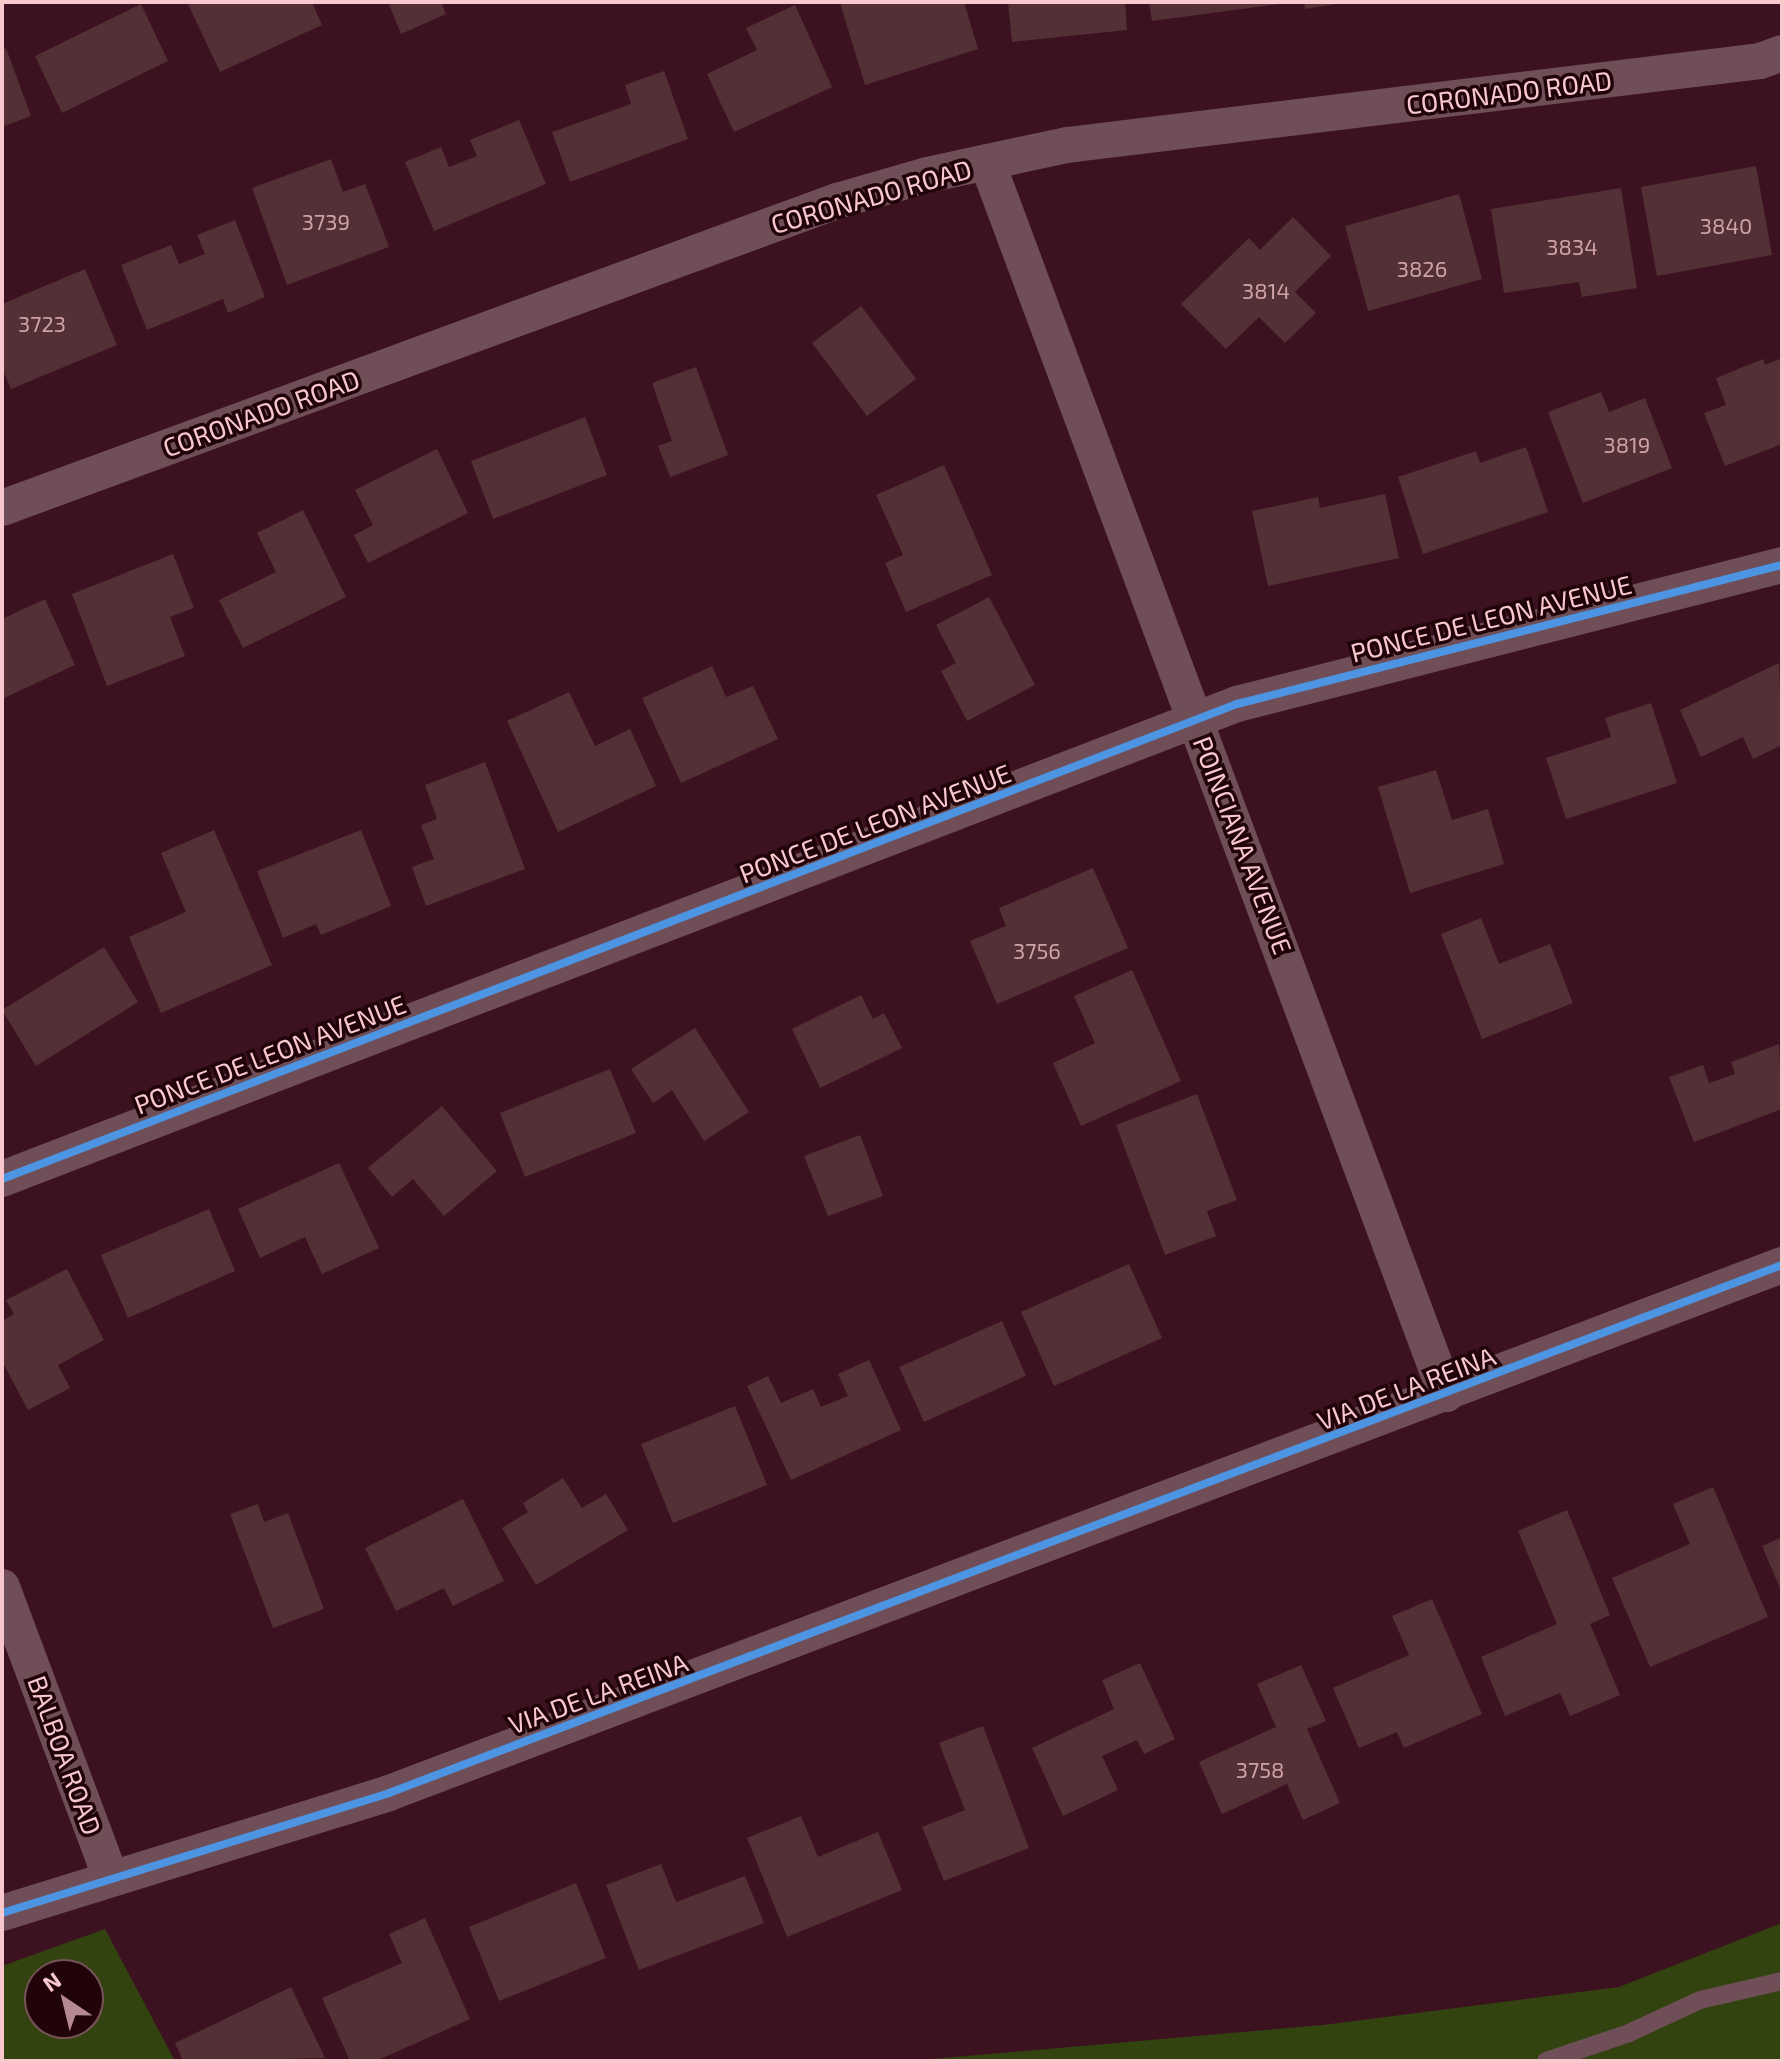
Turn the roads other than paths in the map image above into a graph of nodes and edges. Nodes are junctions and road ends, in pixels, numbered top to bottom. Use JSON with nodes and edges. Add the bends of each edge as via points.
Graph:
{"nodes":[{"id":1,"x":1782,"y":53,"type":"edge"},
{"id":2,"x":987,"y":162,"type":"junction"},
{"id":3,"x":2,"y":508,"type":"edge"},
{"id":4,"x":1782,"y":565,"type":"edge"},
{"id":5,"x":1195,"y":719,"type":"junction"},
{"id":6,"x":2,"y":1179,"type":"edge"},
{"id":7,"x":1782,"y":1265,"type":"edge"},
{"id":8,"x":1446,"y":1394,"type":"junction"},
{"id":9,"x":2,"y":1587,"type":"edge"},
{"id":10,"x":111,"y":1878,"type":"junction"},
{"id":11,"x":2,"y":1913,"type":"edge"},
{"id":12,"x":1782,"y":1981,"type":"edge"},
{"id":13,"x":1546,"y":2061,"type":"edge"}],
"edges":[{"from":1,"to":2,"type":"street","name":"CORONADO ROAD","via":[[1760,61],[1067,145]]},
{"from":2,"to":3,"type":"street","name":"CORONADO ROAD","via":[[837,201]]},
{"from":2,"to":5,"type":"street","name":"POINCIANA AVENUE"},
{"from":4,"to":5,"type":"street","name":"PONCE DE LEON AVENUE"},
{"from":5,"to":6,"type":"street","name":"PONCE DE LEON AVENUE"},
{"from":5,"to":8,"type":"street","name":"POINCIANA AVENUE"},
{"from":7,"to":8,"type":"street","name":"VIA DE LA REINA"},
{"from":8,"to":10,"type":"street","name":"VIA DE LA REINA","via":[[389,1793]]},
{"from":9,"to":10,"type":"street","name":"BALBOA ROAD"},
{"from":10,"to":11,"type":"street","name":"VIA DE LA REINA"},
{"from":12,"to":13,"type":"lane","via":[[1700,2000],[1629,2033]]}]}
